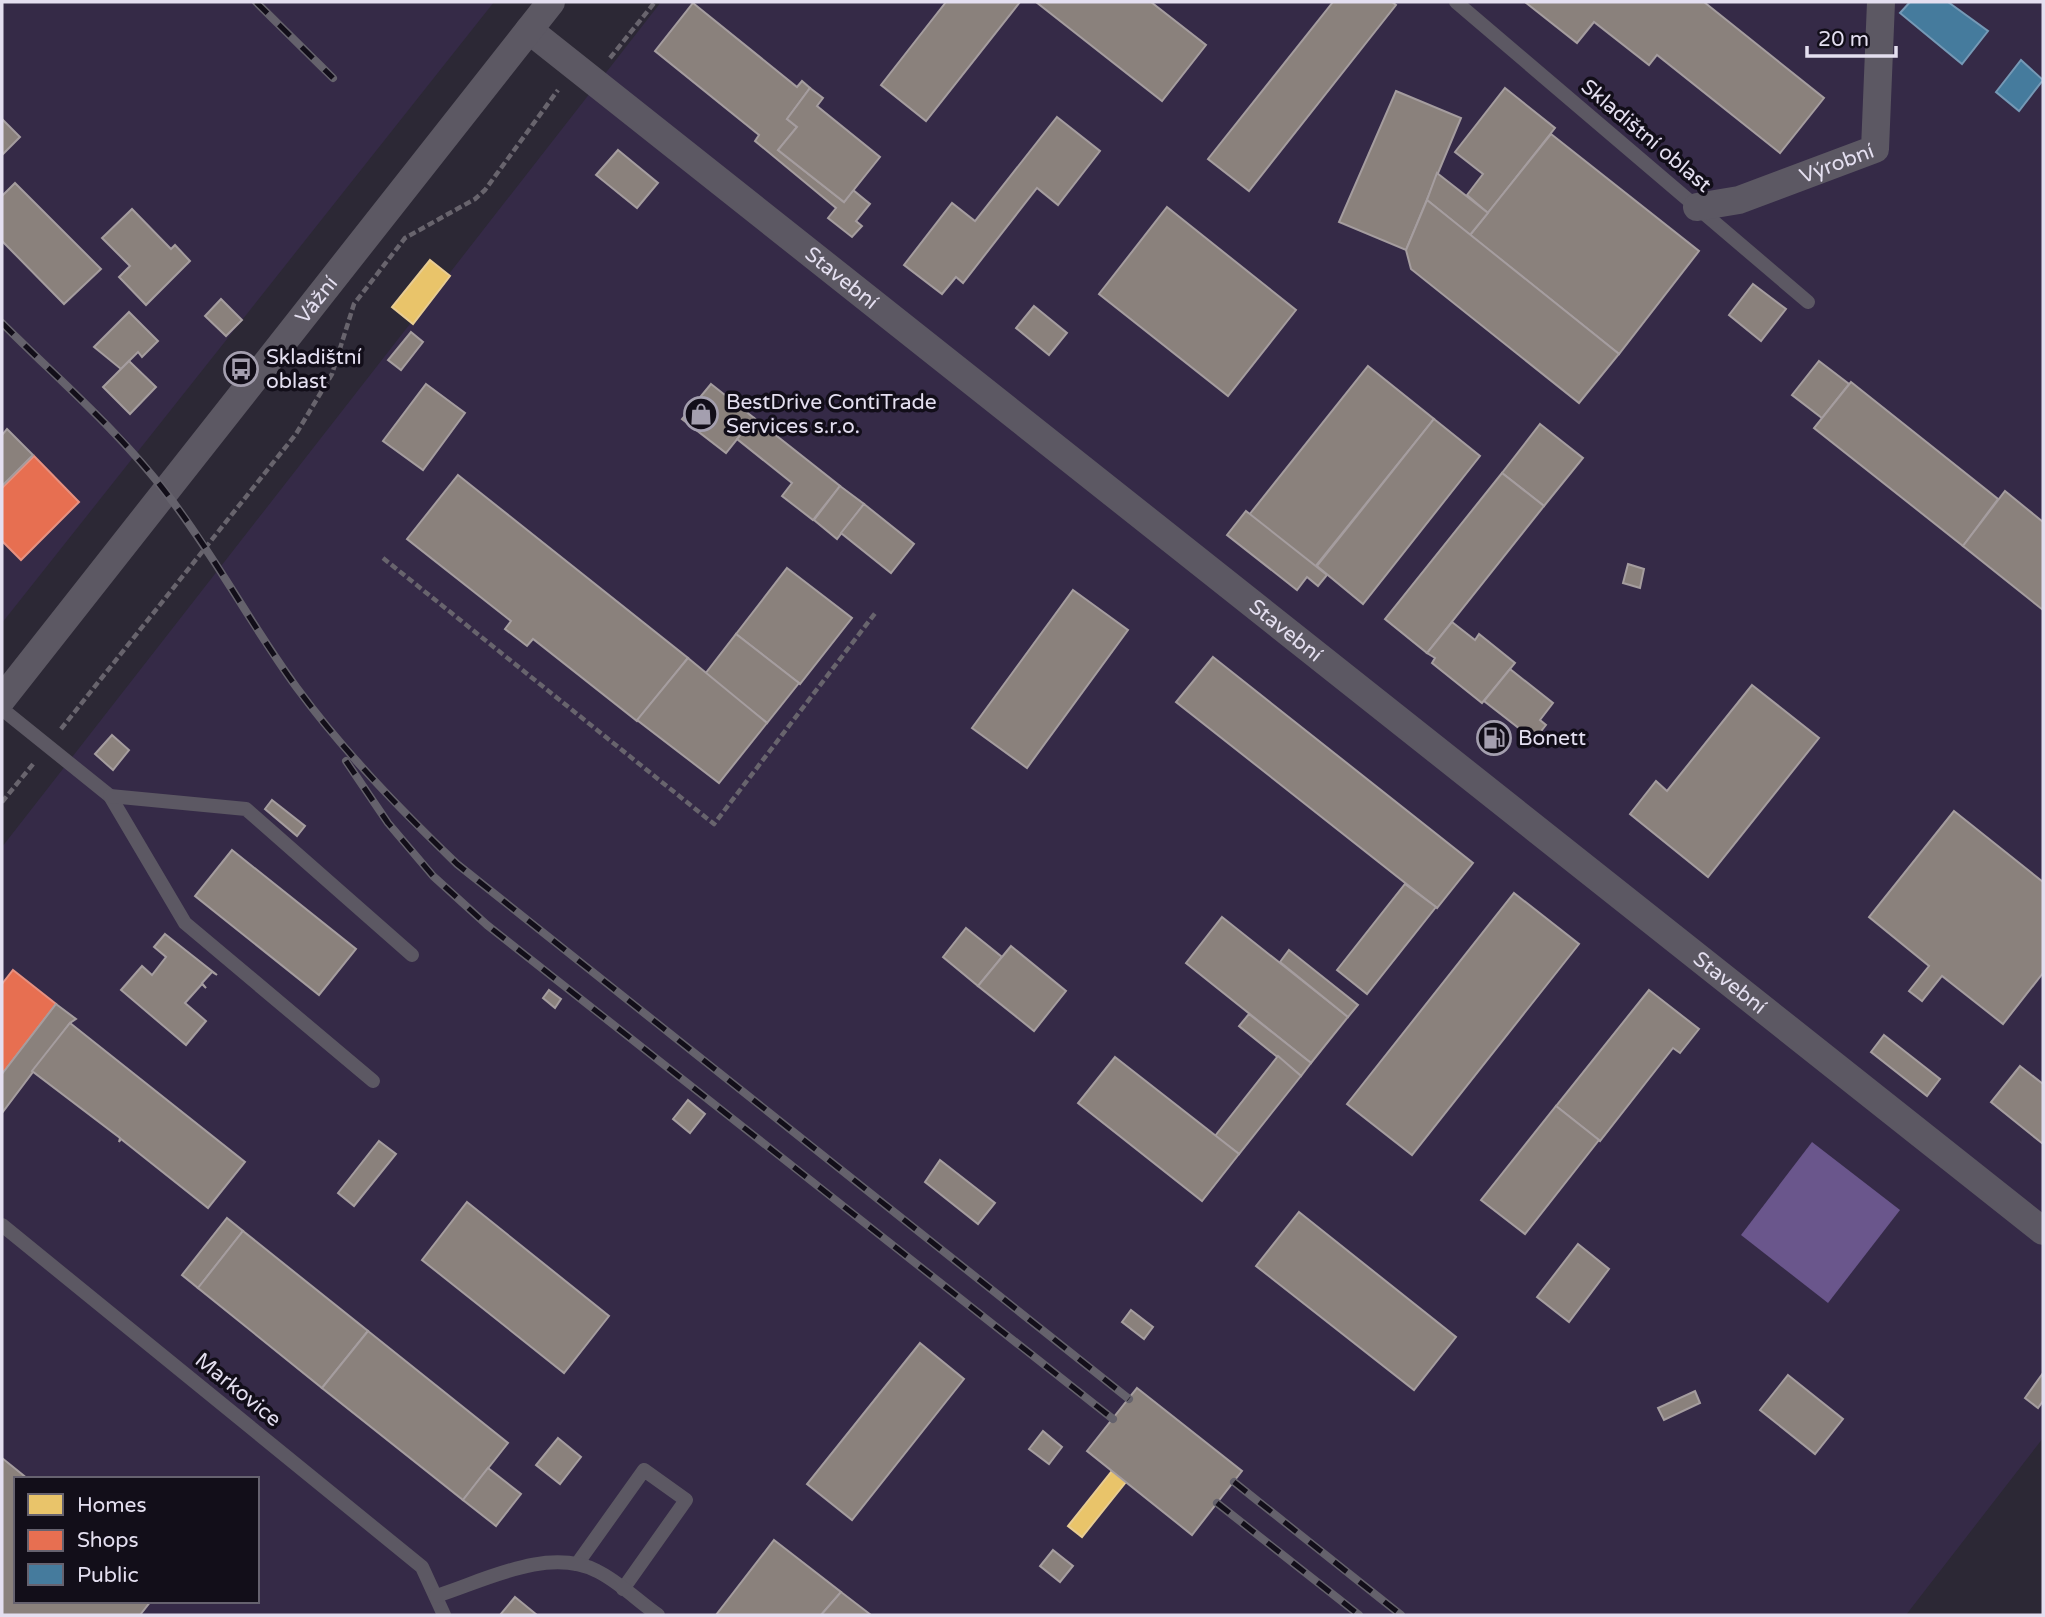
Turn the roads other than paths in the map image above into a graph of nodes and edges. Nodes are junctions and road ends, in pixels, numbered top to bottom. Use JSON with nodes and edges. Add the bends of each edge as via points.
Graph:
{"nodes":[{"id":1,"x":551,"y":2,"type":"edge"},
{"id":2,"x":1456,"y":2,"type":"edge"},
{"id":3,"x":1881,"y":2,"type":"edge"},
{"id":4,"x":529,"y":30,"type":"junction"},
{"id":5,"x":1697,"y":207,"type":"junction"},
{"id":6,"x":1808,"y":302,"type":"dead end"},
{"id":7,"x":2,"y":699,"type":"edge"},
{"id":8,"x":2,"y":709,"type":"edge"},
{"id":9,"x":110,"y":796,"type":"junction"},
{"id":10,"x":412,"y":955,"type":"dead end"},
{"id":11,"x":373,"y":1081,"type":"dead end"},
{"id":12,"x":2,"y":1224,"type":"edge"},
{"id":13,"x":2043,"y":1231,"type":"edge"},
{"id":14,"x":576,"y":1564,"type":"junction"},
{"id":15,"x":623,"y":1589,"type":"junction"},
{"id":16,"x":436,"y":1596,"type":"junction"},
{"id":17,"x":444,"y":1615,"type":"edge"},
{"id":18,"x":658,"y":1615,"type":"edge"}],
"edges":[{"from":1,"to":4,"type":"street","name":"Vážní"},
{"from":2,"to":5,"type":"lane","name":"Skladištní oblast"},
{"from":3,"to":5,"type":"street","name":"Výrobní","via":[[1875,149],[1739,200]]},
{"from":4,"to":7,"type":"street","name":"Vážní"},
{"from":4,"to":13,"type":"street","name":"Stavební"},
{"from":5,"to":6,"type":"lane","name":"Skladištní oblast"},
{"from":8,"to":9,"type":"lane"},
{"from":9,"to":10,"type":"lane","via":[[246,810]]},
{"from":9,"to":11,"type":"lane","via":[[185,923]]},
{"from":12,"to":16,"type":"lane","name":"Markovice","via":[[422,1567]]},
{"from":14,"to":15,"type":"lane","via":[[597,1571]]},
{"from":14,"to":15,"type":"lane","via":[[644,1470],[686,1500]]},
{"from":14,"to":16,"type":"lane","via":[[539,1563]]},
{"from":15,"to":18,"type":"lane"},
{"from":16,"to":17,"type":"lane","name":"Markovice"}]}
